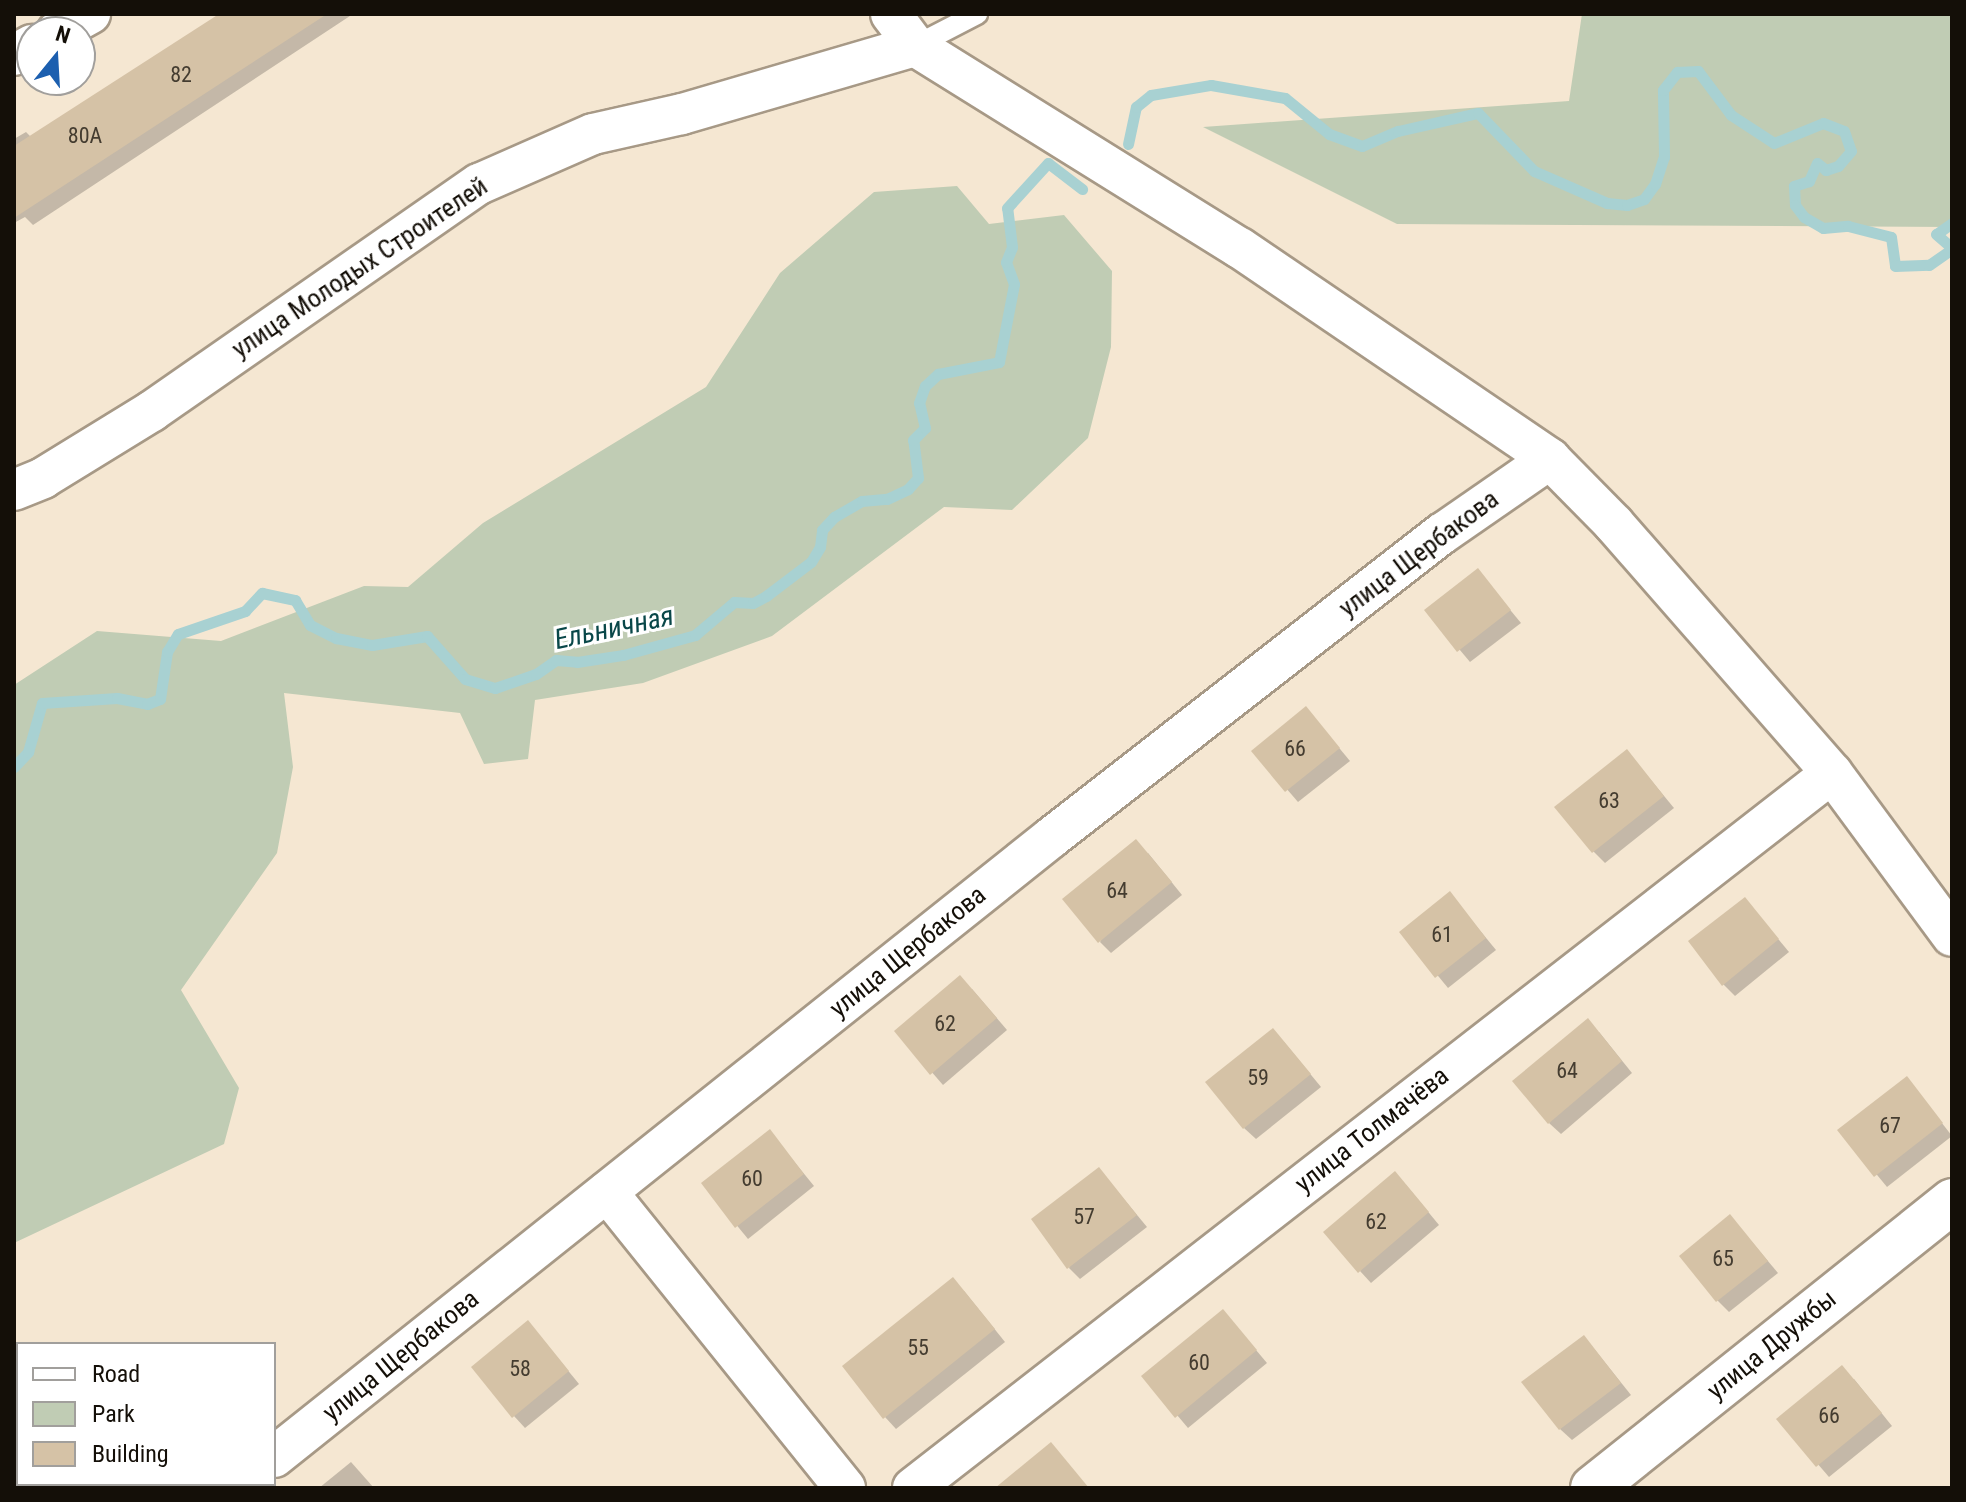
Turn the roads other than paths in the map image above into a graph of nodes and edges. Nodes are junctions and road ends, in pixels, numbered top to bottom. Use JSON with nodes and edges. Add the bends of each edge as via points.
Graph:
{"nodes":[{"id":1,"x":891,"y":14,"type":"edge"},
{"id":2,"x":977,"y":14,"type":"edge"},
{"id":3,"x":915,"y":46,"type":"junction"},
{"id":4,"x":1550,"y":459,"type":"junction"},
{"id":5,"x":14,"y":490,"type":"edge"},
{"id":6,"x":1832,"y":773,"type":"junction"},
{"id":7,"x":1952,"y":936,"type":"edge"},
{"id":8,"x":607,"y":1192,"type":"junction"},
{"id":9,"x":1952,"y":1201,"type":"edge"},
{"id":10,"x":276,"y":1455,"type":"edge"},
{"id":11,"x":845,"y":1488,"type":"edge"},
{"id":12,"x":913,"y":1488,"type":"edge"},
{"id":13,"x":1593,"y":1488,"type":"edge"}],
"edges":[{"from":1,"to":3,"type":"street"},
{"from":2,"to":3,"type":"lane"},
{"from":3,"to":4,"type":"street","via":[[1240,248]]},
{"from":3,"to":5,"type":"street","name":"улица Молодых Строителей","via":[[682,114],[593,134],[479,184],[152,411]]},
{"from":4,"to":6,"type":"street","via":[[1614,524]]},
{"from":4,"to":8,"type":"street","name":"улица Щербакова","via":[[1405,562]]},
{"from":6,"to":7,"type":"street"},
{"from":6,"to":12,"type":"street","name":"улица Толмачёва"},
{"from":8,"to":10,"type":"street","name":"улица Щербакова"},
{"from":8,"to":11,"type":"street"},
{"from":9,"to":13,"type":"street","name":"улица Дружбы"}]}
